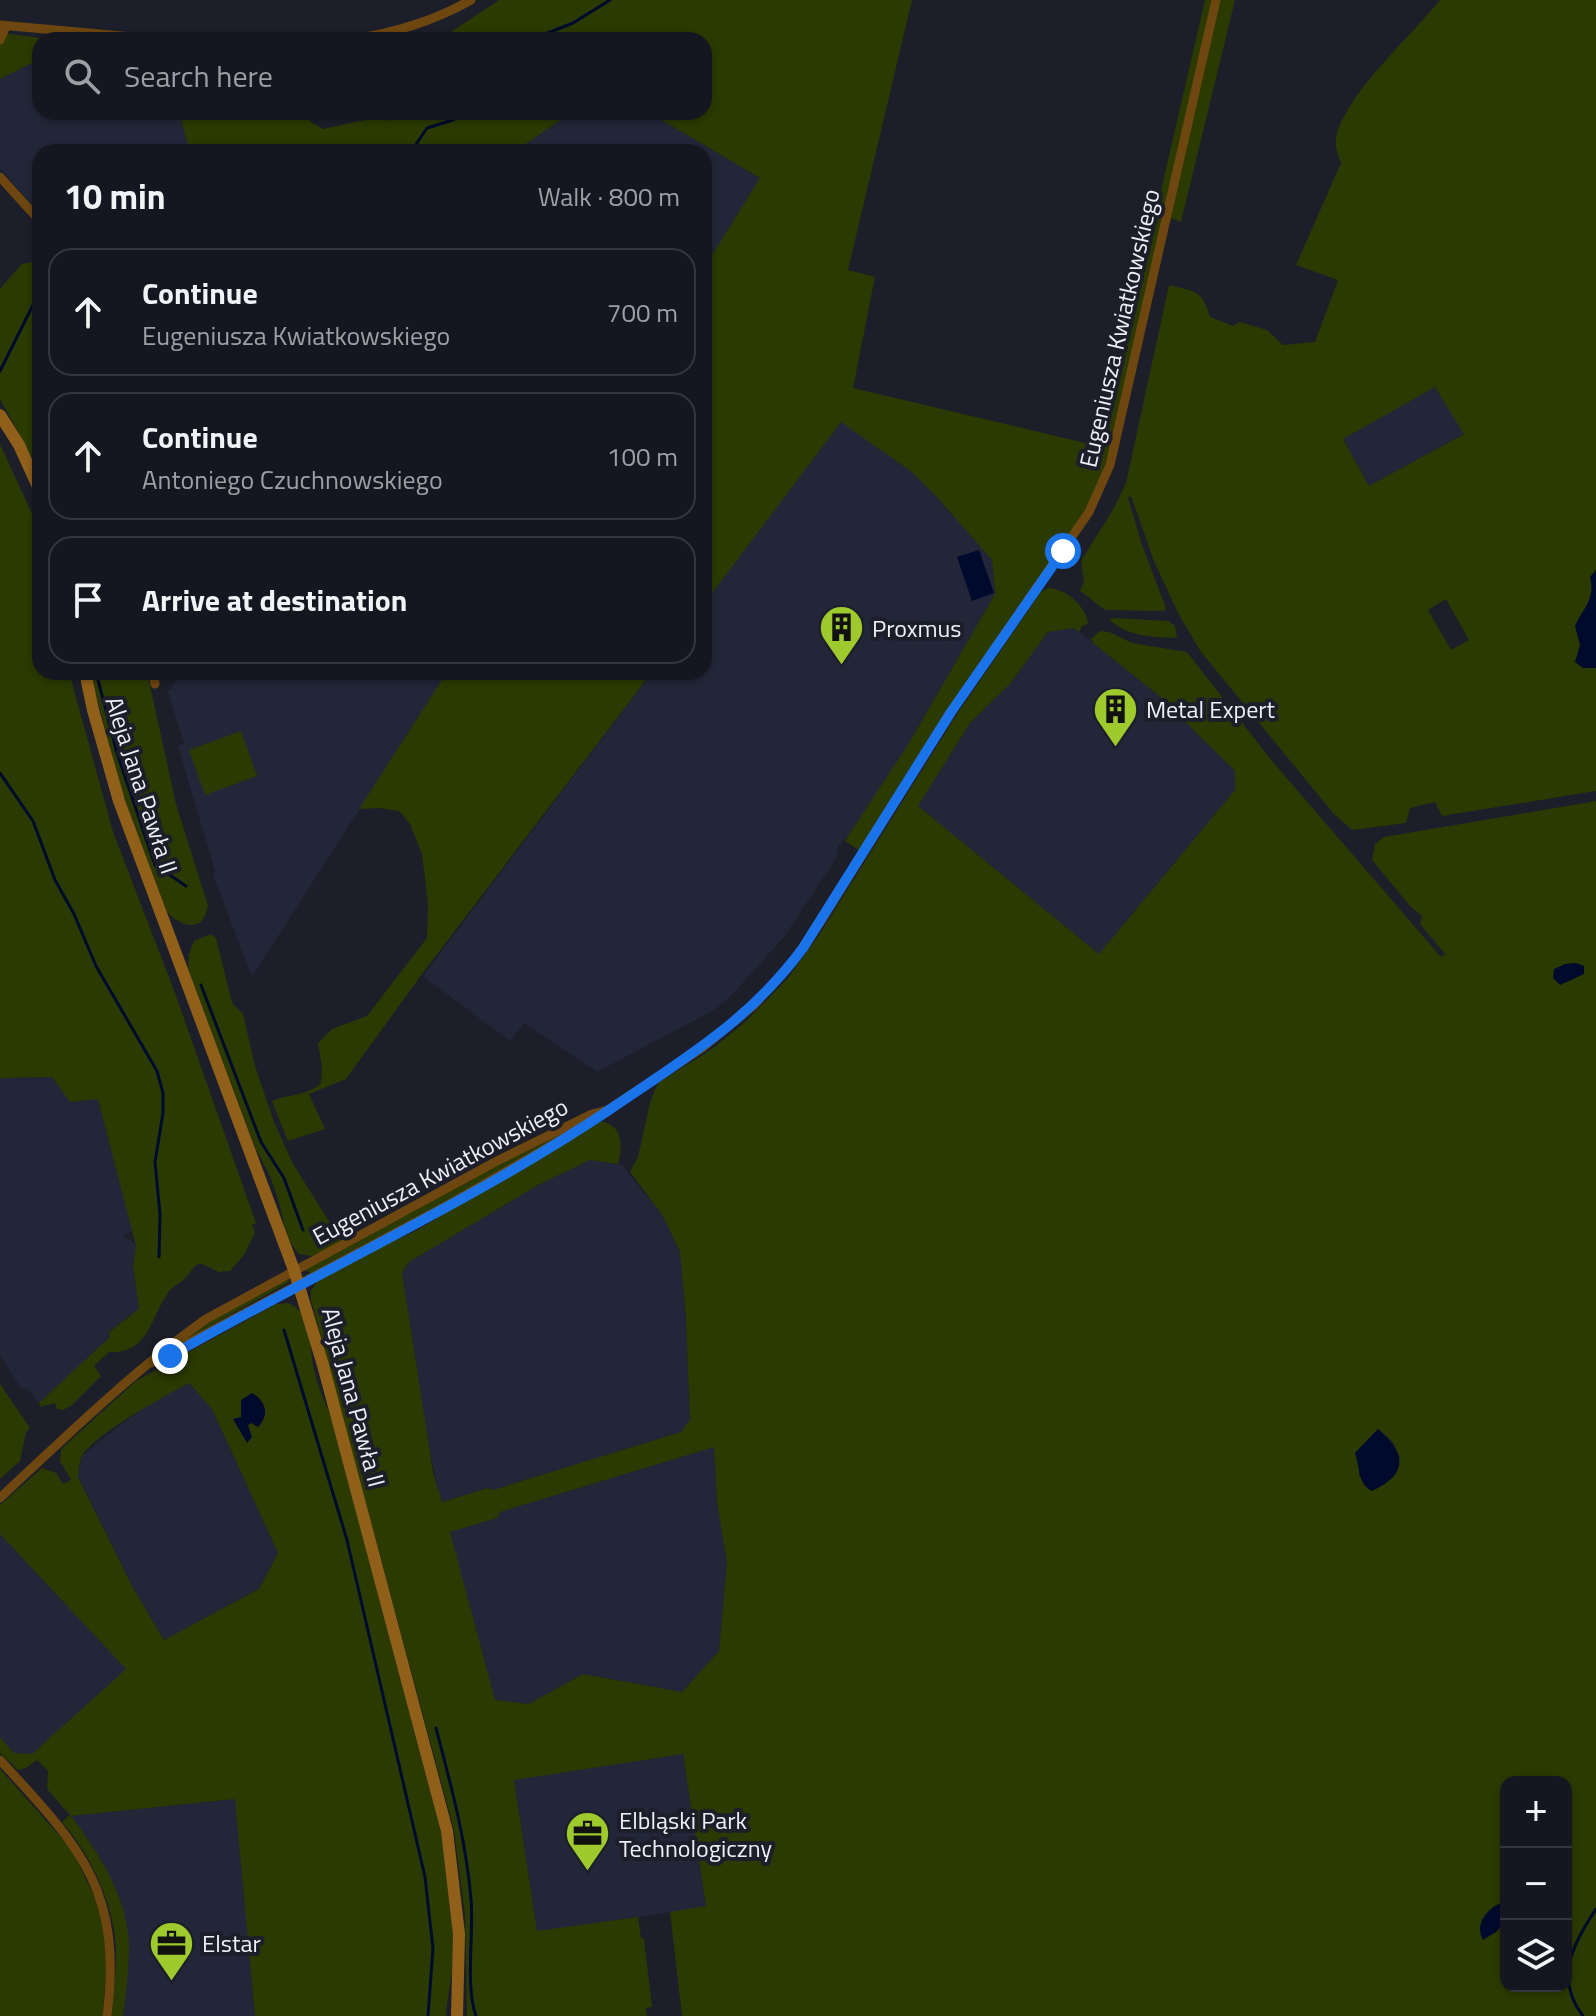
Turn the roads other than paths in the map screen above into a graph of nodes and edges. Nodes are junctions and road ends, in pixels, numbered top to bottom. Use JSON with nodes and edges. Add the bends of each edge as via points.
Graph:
{"nodes":[{"id":1,"x":471,"y":0,"type":"edge"},
{"id":2,"x":1216,"y":0,"type":"edge"},
{"id":3,"x":3,"y":25,"type":"edge"},
{"id":4,"x":79,"y":32,"type":"edge"},
{"id":5,"x":386,"y":32,"type":"edge"},
{"id":6,"x":0,"y":40,"type":"edge"},
{"id":7,"x":0,"y":177,"type":"edge"},
{"id":8,"x":32,"y":212,"type":"edge"},
{"id":9,"x":0,"y":415,"type":"edge"},
{"id":10,"x":32,"y":473,"type":"edge"},
{"id":11,"x":87,"y":680,"type":"edge"},
{"id":12,"x":154,"y":680,"type":"edge"},
{"id":13,"x":155,"y":684,"type":"dead end"},
{"id":14,"x":607,"y":1111,"type":"junction"},
{"id":15,"x":294,"y":1270,"type":"junction"},
{"id":16,"x":299,"y":1286,"type":"junction"},
{"id":17,"x":151,"y":1363,"type":"junction"},
{"id":18,"x":0,"y":1498,"type":"edge"},
{"id":19,"x":0,"y":1760,"type":"edge"},
{"id":20,"x":107,"y":2016,"type":"edge"},
{"id":21,"x":457,"y":2016,"type":"edge"}],
"edges":[{"from":1,"to":5,"type":"street","via":[[440,17]]},
{"from":2,"to":14,"type":"street","name":"Eugeniusza Kwiatkowskiego","via":[[1110,465],[1089,512],[951,712],[792,963],[724,1032]]},
{"from":3,"to":4,"type":"street"},
{"from":3,"to":6,"type":"street"},
{"from":7,"to":8,"type":"street"},
{"from":9,"to":10,"type":"street"},
{"from":11,"to":15,"type":"street","name":"Aleja Jana Pawła II","via":[[119,801]]},
{"from":12,"to":13,"type":"street"},
{"from":14,"to":15,"type":"street","name":"Eugeniusza Kwiatkowskiego","via":[[495,1162]]},
{"from":14,"to":16,"type":"street","name":"Eugeniusza Kwiatkowskiego"},
{"from":15,"to":16,"type":"street","name":"Aleja Jana Pawła II"},
{"from":15,"to":17,"type":"street","name":"Eugeniusza Kwiatkowskiego","via":[[206,1319]]},
{"from":16,"to":17,"type":"street","name":"Eugeniusza Kwiatkowskiego"},
{"from":16,"to":21,"type":"street","name":"Aleja Jana Pawła II","via":[[447,1831],[458,1920]]},
{"from":17,"to":18,"type":"street"},
{"from":19,"to":20,"type":"street","via":[[68,1836],[91,1876],[110,1938]]}]}
